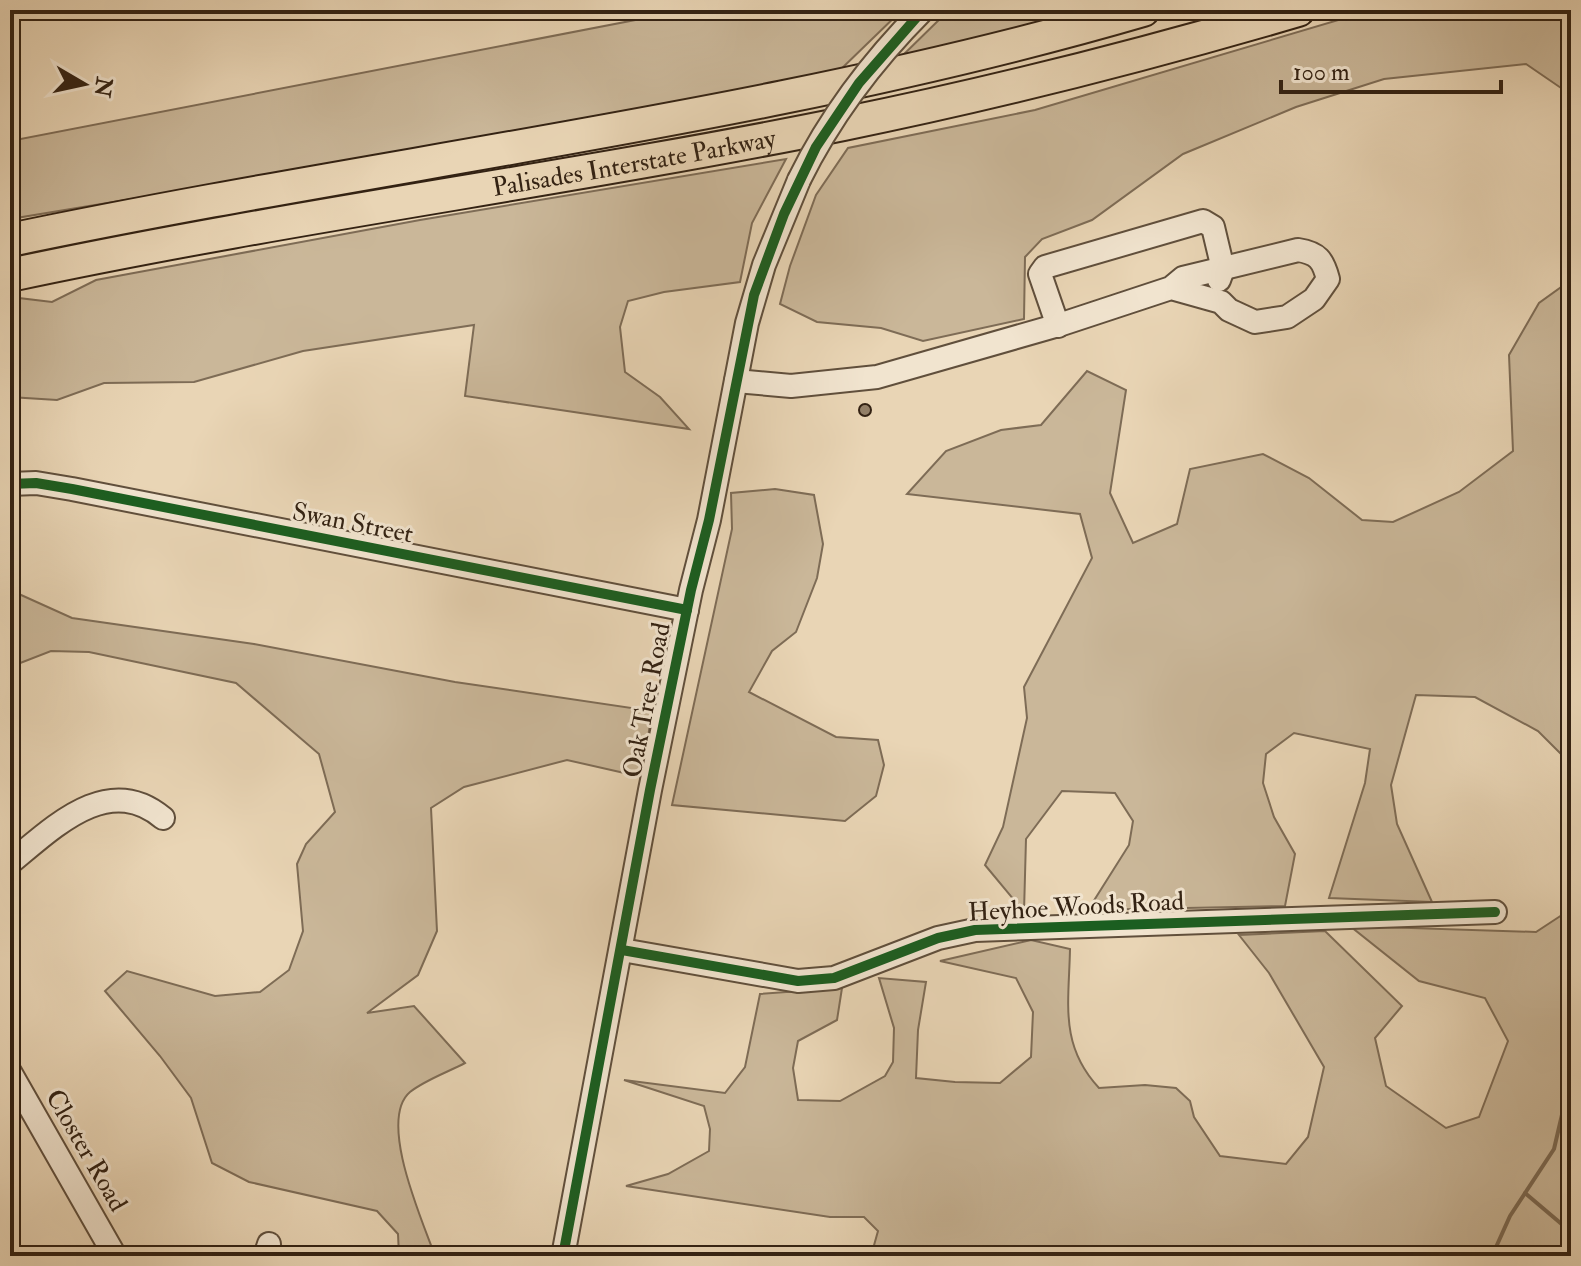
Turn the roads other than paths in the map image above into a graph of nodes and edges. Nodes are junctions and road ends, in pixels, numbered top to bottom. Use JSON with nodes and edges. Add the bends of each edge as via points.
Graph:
{"nodes":[{"id":1,"x":923,"y":10,"type":"edge"},
{"id":2,"x":1143,"y":10,"type":"edge"},
{"id":3,"x":1298,"y":10,"type":"edge"},
{"id":4,"x":10,"y":240,"type":"edge"},
{"id":5,"x":1223,"y":269,"type":"junction"},
{"id":6,"x":10,"y":275,"type":"edge"},
{"id":7,"x":1171,"y":288,"type":"junction"},
{"id":8,"x":1221,"y":302,"type":"junction"},
{"id":9,"x":1058,"y":326,"type":"junction"},
{"id":10,"x":736,"y":381,"type":"junction"},
{"id":11,"x":10,"y":484,"type":"edge"},
{"id":12,"x":687,"y":610,"type":"junction"},
{"id":13,"x":163,"y":818,"type":"dead end"},
{"id":14,"x":10,"y":863,"type":"edge"},
{"id":15,"x":1495,"y":912,"type":"dead end"},
{"id":16,"x":622,"y":950,"type":"junction"},
{"id":17,"x":10,"y":1072,"type":"edge"},
{"id":18,"x":115,"y":1256,"type":"edge"},
{"id":19,"x":563,"y":1256,"type":"edge"}],
"edges":[{"from":1,"to":10,"type":"street","name":"Oak Tree Road","bridge":true,"via":[[848,98],[799,180],[759,280]]},
{"from":2,"to":4,"type":"highway","name":"Palisades Interstate Parkway","via":[[812,92]]},
{"from":3,"to":6,"type":"highway","name":"Palisades Interstate Parkway","via":[[1088,68],[891,114]]},
{"from":5,"to":7,"type":"street","via":[[1183,278]]},
{"from":5,"to":8,"type":"street","via":[[1217,285]]},
{"from":5,"to":8,"type":"street","via":[[1298,250],[1315,253],[1324,262],[1328,279],[1314,299],[1287,317],[1255,322]]},
{"from":5,"to":9,"type":"street","via":[[1213,227],[1203,221],[1045,267],[1040,274]]},
{"from":7,"to":8,"type":"street"},
{"from":7,"to":9,"type":"street"},
{"from":9,"to":10,"type":"street","via":[[877,377],[791,386]]},
{"from":10,"to":12,"type":"street","name":"Oak Tree Road"},
{"from":11,"to":12,"type":"street","name":"Swan Street","via":[[72,489]]},
{"from":12,"to":16,"type":"street","name":"Oak Tree Road"},
{"from":13,"to":14,"type":"street","via":[[147,804],[125,799],[92,805]]},
{"from":15,"to":16,"type":"street","name":"Heyhoe Woods Road","via":[[975,930],[938,938],[834,978],[798,981]]},
{"from":16,"to":19,"type":"street","name":"Oak Tree Road"},
{"from":17,"to":18,"type":"street","name":"Closter Road"}]}
